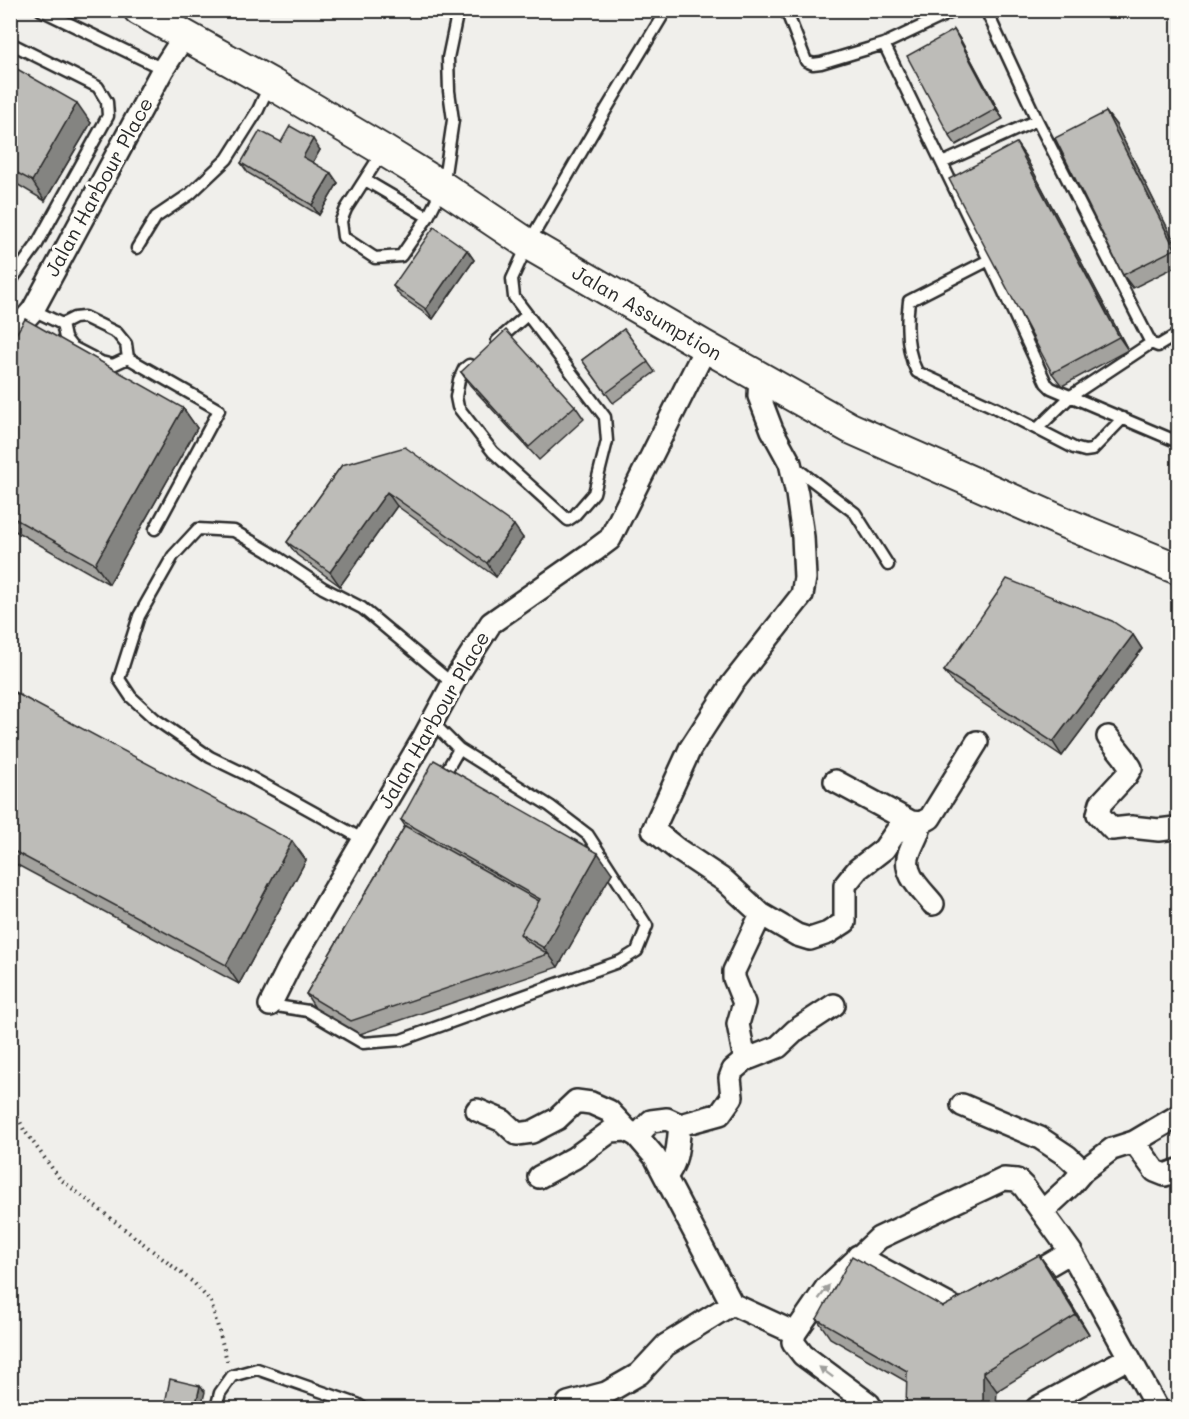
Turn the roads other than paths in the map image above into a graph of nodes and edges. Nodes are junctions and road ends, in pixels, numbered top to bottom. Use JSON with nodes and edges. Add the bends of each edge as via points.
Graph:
{"nodes":[{"id":1,"x":41,"y":10,"type":"edge"},
{"id":2,"x":458,"y":10,"type":"edge"},
{"id":3,"x":666,"y":10,"type":"edge"},
{"id":4,"x":786,"y":10,"type":"edge"},
{"id":5,"x":956,"y":10,"type":"edge"},
{"id":6,"x":986,"y":10,"type":"edge"},
{"id":7,"x":142,"y":11,"type":"edge"},
{"id":8,"x":185,"y":35,"type":"junction"},
{"id":9,"x":10,"y":43,"type":"edge"},
{"id":10,"x":884,"y":44,"type":"junction"},
{"id":11,"x":163,"y":69,"type":"junction"},
{"id":12,"x":270,"y":83,"type":"junction"},
{"id":13,"x":1037,"y":120,"type":"junction"},
{"id":14,"x":383,"y":150,"type":"junction"},
{"id":15,"x":942,"y":163,"type":"junction"},
{"id":16,"x":364,"y":180,"type":"junction"},
{"id":17,"x":443,"y":187,"type":"junction"},
{"id":18,"x":428,"y":217,"type":"junction"},
{"id":19,"x":528,"y":244,"type":"junction"},
{"id":20,"x":137,"y":248,"type":"dead end"},
{"id":21,"x":989,"y":260,"type":"junction"},
{"id":22,"x":10,"y":282,"type":"edge"},
{"id":23,"x":33,"y":310,"type":"junction"},
{"id":24,"x":527,"y":315,"type":"junction"},
{"id":25,"x":62,"y":324,"type":"junction"},
{"id":26,"x":1179,"y":334,"type":"edge"},
{"id":27,"x":10,"y":336,"type":"edge"},
{"id":28,"x":1151,"y":344,"type":"junction"},
{"id":29,"x":491,"y":346,"type":"edge"},
{"id":30,"x":705,"y":347,"type":"junction"},
{"id":31,"x":128,"y":358,"type":"junction"},
{"id":32,"x":473,"y":361,"type":"edge"},
{"id":33,"x":760,"y":378,"type":"junction"},
{"id":34,"x":1071,"y":396,"type":"junction"},
{"id":35,"x":1123,"y":418,"type":"junction"},
{"id":36,"x":1037,"y":429,"type":"junction"},
{"id":37,"x":1179,"y":442,"type":"edge"},
{"id":38,"x":790,"y":463,"type":"junction"},
{"id":39,"x":155,"y":529,"type":"dead end"},
{"id":40,"x":888,"y":565,"type":"dead end"},
{"id":41,"x":1179,"y":570,"type":"edge"},
{"id":42,"x":453,"y":684,"type":"junction"},
{"id":43,"x":432,"y":722,"type":"junction"},
{"id":44,"x":1108,"y":738,"type":"dead end"},
{"id":45,"x":977,"y":742,"type":"dead end"},
{"id":46,"x":459,"y":749,"type":"junction"},
{"id":47,"x":835,"y":781,"type":"dead end"},
{"id":48,"x":436,"y":789,"type":"edge"},
{"id":49,"x":913,"y":821,"type":"junction"},
{"id":50,"x":1179,"y":829,"type":"edge"},
{"id":51,"x":364,"y":840,"type":"junction"},
{"id":52,"x":933,"y":904,"type":"dead end"},
{"id":53,"x":761,"y":914,"type":"junction"},
{"id":54,"x":314,"y":1001,"type":"edge"},
{"id":55,"x":270,"y":1005,"type":"joint"},
{"id":56,"x":834,"y":1005,"type":"dead end"},
{"id":57,"x":308,"y":1011,"type":"junction"},
{"id":58,"x":745,"y":1060,"type":"junction"},
{"id":59,"x":962,"y":1105,"type":"dead end"},
{"id":60,"x":477,"y":1110,"type":"dead end"},
{"id":61,"x":1179,"y":1116,"type":"edge"},
{"id":62,"x":680,"y":1125,"type":"junction"},
{"id":63,"x":632,"y":1133,"type":"junction"},
{"id":64,"x":1134,"y":1142,"type":"junction"},
{"id":65,"x":1179,"y":1170,"type":"edge"},
{"id":66,"x":1083,"y":1171,"type":"junction"},
{"id":67,"x":666,"y":1176,"type":"junction"},
{"id":68,"x":539,"y":1177,"type":"dead end"},
{"id":69,"x":1043,"y":1211,"type":"junction"},
{"id":70,"x":1071,"y":1252,"type":"junction"},
{"id":71,"x":858,"y":1256,"type":"junction"},
{"id":72,"x":732,"y":1304,"type":"junction"},
{"id":73,"x":795,"y":1333,"type":"junction"},
{"id":74,"x":1128,"y":1358,"type":"junction"},
{"id":75,"x":568,"y":1403,"type":"dead end"},
{"id":76,"x":867,"y":1407,"type":"edge"},
{"id":77,"x":216,"y":1408,"type":"edge"},
{"id":78,"x":363,"y":1408,"type":"edge"},
{"id":79,"x":1037,"y":1408,"type":"edge"},
{"id":80,"x":1157,"y":1408,"type":"edge"}],
"edges":[{"from":1,"to":11,"type":"lane"},
{"from":2,"to":17,"type":"lane","via":[[448,58],[453,120]]},
{"from":3,"to":19,"type":"lane"},
{"from":4,"to":10,"type":"lane","via":[[806,61],[813,64]]},
{"from":5,"to":10,"type":"lane"},
{"from":6,"to":13,"type":"lane"},
{"from":7,"to":8,"type":"street","name":"Jalan Assumption"},
{"from":8,"to":11,"type":"street","name":"Jalan Harbour Place"},
{"from":8,"to":12,"type":"street","name":"Jalan Assumption"},
{"from":9,"to":22,"type":"lane","via":[[98,87],[107,102],[108,116],[36,246]]},
{"from":10,"to":15,"type":"lane"},
{"from":11,"to":23,"type":"street","name":"Jalan Harbour Place"},
{"from":12,"to":14,"type":"street","name":"Jalan Assumption"},
{"from":12,"to":20,"type":"lane","via":[[227,159],[190,194],[156,217]]},
{"from":13,"to":15,"type":"lane"},
{"from":13,"to":28,"type":"lane"},
{"from":14,"to":16,"type":"lane"},
{"from":14,"to":17,"type":"street","name":"Jalan Assumption"},
{"from":15,"to":21,"type":"lane"},
{"from":16,"to":18,"type":"lane"},
{"from":16,"to":18,"type":"lane","via":[[341,221],[343,237],[375,258],[400,256]]},
{"from":17,"to":18,"type":"lane"},
{"from":17,"to":19,"type":"street","name":"Jalan Assumption"},
{"from":19,"to":24,"type":"lane","via":[[512,279],[514,297]]},
{"from":19,"to":30,"type":"street","name":"Jalan Assumption"},
{"from":21,"to":34,"type":"lane","via":[[1046,383]]},
{"from":21,"to":36,"type":"lane","via":[[909,302],[912,362],[917,372]]},
{"from":23,"to":25,"type":"lane"},
{"from":23,"to":27,"type":"street","name":"Jalan Harbour Place"},
{"from":24,"to":29,"type":"lane"},
{"from":24,"to":32,"type":"lane","via":[[605,417],[607,441],[594,493],[568,520],[494,452],[458,407],[459,380]]},
{"from":25,"to":31,"type":"lane","via":[[72,347],[101,362],[113,365]]},
{"from":25,"to":31,"type":"lane","via":[[84,317],[117,333],[126,344]]},
{"from":26,"to":28,"type":"lane","via":[[1158,346]]},
{"from":28,"to":34,"type":"lane"},
{"from":30,"to":33,"type":"street","name":"Jalan Assumption"},
{"from":30,"to":42,"type":"street","name":"Jalan Harbour Place","via":[[610,539],[491,623]]},
{"from":31,"to":39,"type":"lane","via":[[219,410]]},
{"from":33,"to":38,"type":"street","via":[[759,396]]},
{"from":33,"to":41,"type":"street","name":"Jalan Assumption","via":[[850,428]]},
{"from":34,"to":35,"type":"lane"},
{"from":34,"to":36,"type":"lane"},
{"from":35,"to":36,"type":"lane","via":[[1092,450],[1085,452]]},
{"from":35,"to":37,"type":"lane"},
{"from":38,"to":40,"type":"lane","via":[[855,513]]},
{"from":38,"to":53,"type":"street","via":[[803,537],[802,595],[732,684],[690,749],[653,830],[725,881]]},
{"from":42,"to":43,"type":"street","name":"Jalan Harbour Place"},
{"from":42,"to":51,"type":"lane","via":[[362,608],[234,531],[198,529],[173,556],[139,616],[119,679],[131,697],[210,757]]},
{"from":43,"to":46,"type":"lane"},
{"from":43,"to":51,"type":"street","name":"Jalan Harbour Place"},
{"from":44,"to":50,"type":"street","via":[[1131,768],[1101,803],[1098,814],[1112,829]]},
{"from":45,"to":49,"type":"street","via":[[930,818]]},
{"from":46,"to":48,"type":"lane"},
{"from":46,"to":57,"type":"lane","via":[[550,806],[588,835],[647,926],[637,951],[621,961],[401,1040],[363,1043]]},
{"from":47,"to":49,"type":"street"},
{"from":49,"to":52,"type":"street","via":[[907,866]]},
{"from":49,"to":53,"type":"street","via":[[845,885],[846,922],[810,939]]},
{"from":51,"to":55,"type":"street","name":"Jalan Harbour Place"},
{"from":53,"to":58,"type":"street","via":[[734,971],[744,1003],[738,1024]]},
{"from":54,"to":57,"type":"lane"},
{"from":55,"to":57,"type":"lane"},
{"from":56,"to":58,"type":"street","via":[[778,1047]]},
{"from":58,"to":62,"type":"street","via":[[733,1070],[732,1097],[720,1114]]},
{"from":59,"to":66,"type":"street","via":[[1040,1138]]},
{"from":60,"to":63,"type":"street","via":[[503,1120],[517,1134],[532,1132],[558,1119],[576,1101],[591,1103],[609,1111]]},
{"from":61,"to":64,"type":"street"},
{"from":62,"to":63,"type":"street","via":[[667,1119],[651,1121]]},
{"from":62,"to":67,"type":"street","via":[[675,1160]]},
{"from":63,"to":67,"type":"street","via":[[655,1157]]},
{"from":63,"to":68,"type":"street","via":[[611,1131]]},
{"from":64,"to":65,"type":"street","via":[[1155,1171],[1165,1175]]},
{"from":64,"to":66,"type":"street","via":[[1112,1149]]},
{"from":66,"to":69,"type":"street"},
{"from":67,"to":72,"type":"street"},
{"from":69,"to":70,"type":"street"},
{"from":69,"to":71,"type":"street","via":[[1017,1180],[1004,1179],[879,1238]]},
{"from":70,"to":71,"type":"street","via":[[977,1307],[958,1310]]},
{"from":70,"to":74,"type":"street"},
{"from":73,"to":71,"type":"street","one_way":true,"via":[[826,1288]]},
{"from":72,"to":73,"type":"street"},
{"from":72,"to":75,"type":"street","via":[[666,1346],[639,1374],[606,1393]]},
{"from":76,"to":73,"type":"street","one_way":true,"via":[[803,1355],[793,1342]]},
{"from":74,"to":79,"type":"street"},
{"from":74,"to":80,"type":"street"},
{"from":77,"to":78,"type":"lane","via":[[220,1393],[232,1376],[257,1369]]}]}
